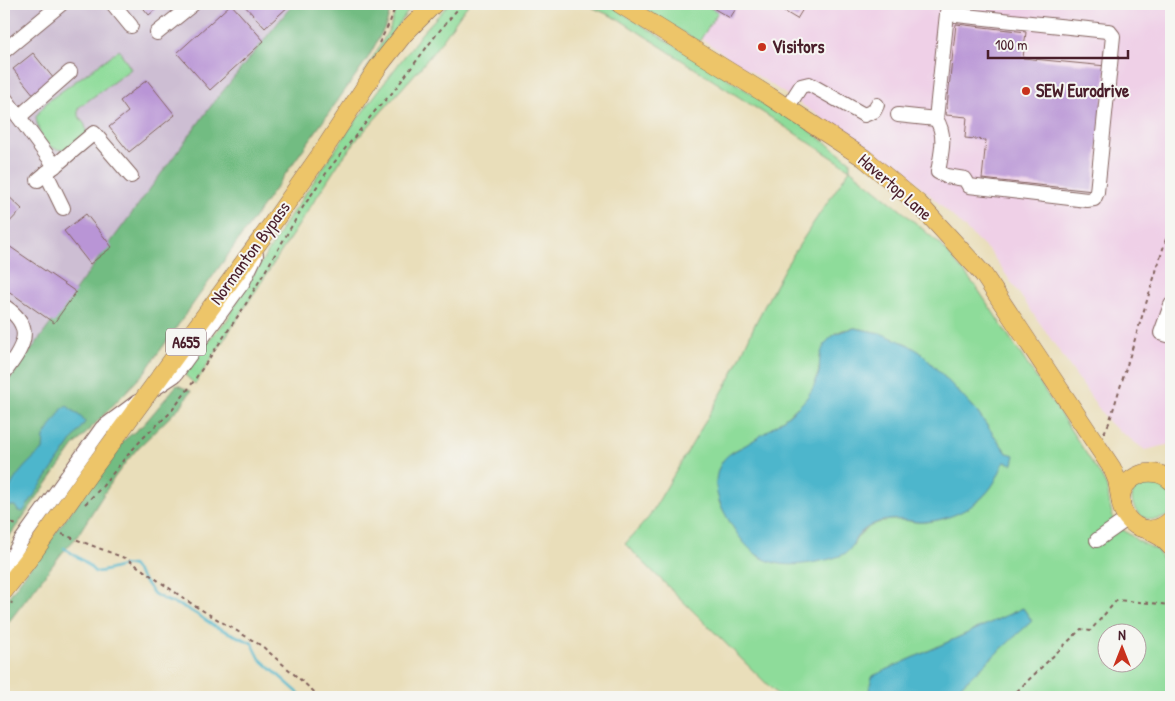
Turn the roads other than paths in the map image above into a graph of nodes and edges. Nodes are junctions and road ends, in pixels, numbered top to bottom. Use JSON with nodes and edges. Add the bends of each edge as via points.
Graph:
{"nodes":[{"id":1,"x":61,"y":4,"type":"edge"},
{"id":2,"x":113,"y":4,"type":"edge"},
{"id":3,"x":193,"y":4,"type":"edge"},
{"id":4,"x":420,"y":4,"type":"edge"},
{"id":5,"x":434,"y":4,"type":"edge"},
{"id":6,"x":620,"y":4,"type":"edge"},
{"id":7,"x":948,"y":9,"type":"edge"},
{"id":8,"x":132,"y":26,"type":"dead end"},
{"id":9,"x":157,"y":33,"type":"dead end"},
{"id":10,"x":404,"y":34,"type":"junction"},
{"id":11,"x":4,"y":51,"type":"edge"},
{"id":12,"x":70,"y":72,"type":"dead end"},
{"id":13,"x":4,"y":97,"type":"edge"},
{"id":14,"x":877,"y":105,"type":"dead end"},
{"id":15,"x":787,"y":108,"type":"junction"},
{"id":16,"x":898,"y":115,"type":"dead end"},
{"id":17,"x":19,"y":117,"type":"junction"},
{"id":18,"x":936,"y":119,"type":"junction"},
{"id":19,"x":46,"y":173,"type":"junction"},
{"id":20,"x":131,"y":176,"type":"dead end"},
{"id":21,"x":63,"y":208,"type":"dead end"},
{"id":22,"x":1171,"y":304,"type":"edge"},
{"id":23,"x":4,"y":306,"type":"edge"},
{"id":24,"x":1171,"y":336,"type":"edge"},
{"id":25,"x":6,"y":364,"type":"edge"},
{"id":26,"x":148,"y":394,"type":"junction"},
{"id":27,"x":1098,"y":446,"type":"junction"},
{"id":28,"x":1171,"y":467,"type":"edge"},
{"id":29,"x":1147,"y":472,"type":"junction"},
{"id":30,"x":1171,"y":481,"type":"edge"},
{"id":31,"x":1124,"y":511,"type":"junction"},
{"id":32,"x":1171,"y":520,"type":"edge"},
{"id":33,"x":1146,"y":529,"type":"junction"},
{"id":34,"x":1097,"y":540,"type":"dead end"},
{"id":35,"x":1171,"y":547,"type":"edge"},
{"id":36,"x":4,"y":571,"type":"edge"},
{"id":37,"x":4,"y":591,"type":"edge"}],
"edges":[{"from":1,"to":11,"type":"street"},
{"from":2,"to":8,"type":"street"},
{"from":3,"to":9,"type":"street"},
{"from":4,"to":10,"type":"main road","name":"Normanton Bypass","number":"A655"},
{"from":5,"to":10,"type":"main road","name":"Normanton Bypass","number":"A655"},
{"from":6,"to":15,"type":"main road","name":"Havertop Lane"},
{"from":7,"to":18,"type":"street"},
{"from":7,"to":18,"type":"street","via":[[1109,31],[1114,36],[1094,199],[968,186],[965,179],[938,172],[943,135]]},
{"from":10,"to":26,"type":"main road","name":"Normanton Bypass","number":"A655","via":[[378,67],[272,224]]},
{"from":12,"to":17,"type":"street"},
{"from":13,"to":17,"type":"street"},
{"from":14,"to":15,"type":"street","via":[[874,111],[864,116],[809,84],[801,86]]},
{"from":15,"to":27,"type":"main road","name":"Havertop Lane","via":[[864,158],[919,204],[983,274]]},
{"from":16,"to":18,"type":"street"},
{"from":17,"to":19,"type":"street"},
{"from":19,"to":20,"type":"street","via":[[94,133]]},
{"from":19,"to":21,"type":"street"},
{"from":22,"to":24,"type":"street","via":[[1161,332]]},
{"from":23,"to":25,"type":"street","via":[[19,319],[24,329],[18,354]]},
{"from":26,"to":36,"type":"street","via":[[102,428],[21,541]]},
{"from":26,"to":37,"type":"main road","name":"Normanton Bypass","number":"A655"},
{"from":27,"to":29,"type":"main road","name":"Havertop Lane","via":[[1115,461]]},
{"from":27,"to":31,"type":"main road","name":"Havertop Lane","via":[[1117,480]]},
{"from":28,"to":29,"type":"street"},
{"from":29,"to":30,"type":"main road","name":"Havertop Lane","via":[[1159,473]]},
{"from":29,"to":31,"type":"main road","via":[[1130,480],[1123,490]]},
{"from":31,"to":33,"type":"main road","via":[[1133,525]]},
{"from":31,"to":34,"type":"street"},
{"from":32,"to":33,"type":"main road","via":[[1154,530]]},
{"from":33,"to":35,"type":"main road"}]}
